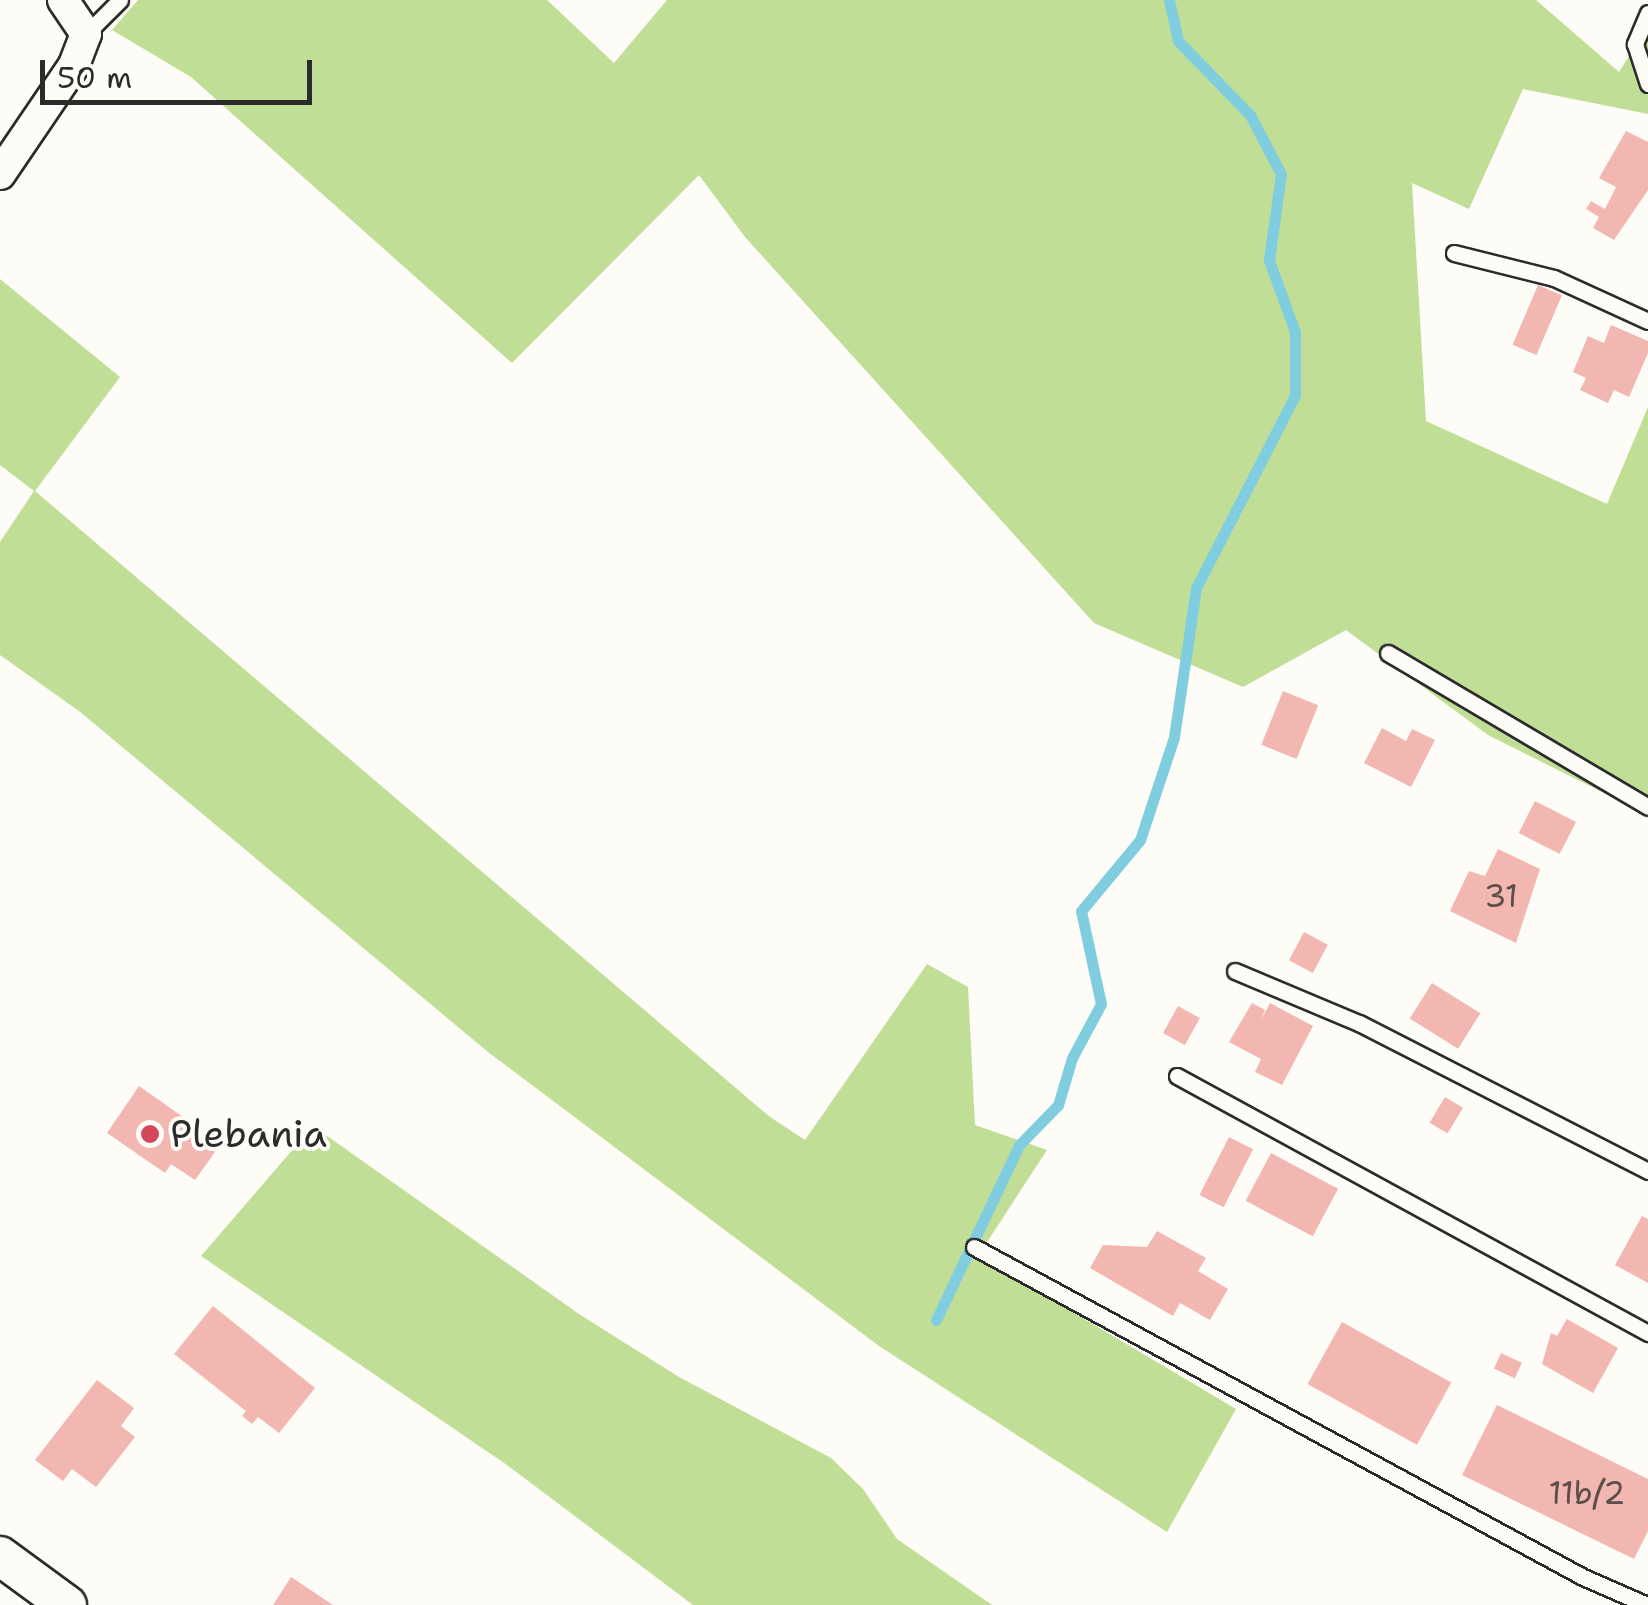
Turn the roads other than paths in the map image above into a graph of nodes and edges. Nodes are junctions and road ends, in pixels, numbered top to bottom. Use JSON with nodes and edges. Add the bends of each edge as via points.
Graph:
{"nodes":[{"id":1,"x":63,"y":0,"type":"edge"},
{"id":2,"x":120,"y":0,"type":"edge"},
{"id":3,"x":1648,"y":14,"type":"edge"},
{"id":4,"x":86,"y":34,"type":"junction"},
{"id":5,"x":1648,"y":84,"type":"edge"},
{"id":6,"x":0,"y":174,"type":"edge"},
{"id":7,"x":1454,"y":253,"type":"dead end"},
{"id":8,"x":1648,"y":320,"type":"edge"},
{"id":9,"x":1388,"y":653,"type":"dead end"},
{"id":10,"x":1648,"y":807,"type":"edge"},
{"id":11,"x":1235,"y":971,"type":"dead end"},
{"id":12,"x":1177,"y":1076,"type":"dead end"},
{"id":13,"x":1648,"y":1171,"type":"edge"},
{"id":14,"x":974,"y":1247,"type":"dead end"},
{"id":15,"x":1648,"y":1333,"type":"edge"},
{"id":16,"x":0,"y":1556,"type":"edge"},
{"id":17,"x":66,"y":1605,"type":"edge"},
{"id":18,"x":1646,"y":1605,"type":"edge"}],
"edges":[{"from":1,"to":4,"type":"street"},
{"from":2,"to":4,"type":"lane"},
{"from":3,"to":5,"type":"lane","via":[[1635,44]]},
{"from":4,"to":6,"type":"street","via":[[55,96]]},
{"from":7,"to":8,"type":"lane","via":[[1554,278]]},
{"from":9,"to":10,"type":"lane"},
{"from":11,"to":13,"type":"lane","via":[[1359,1023]]},
{"from":12,"to":15,"type":"lane"},
{"from":14,"to":18,"type":"lane"},
{"from":16,"to":17,"type":"street"}]}
